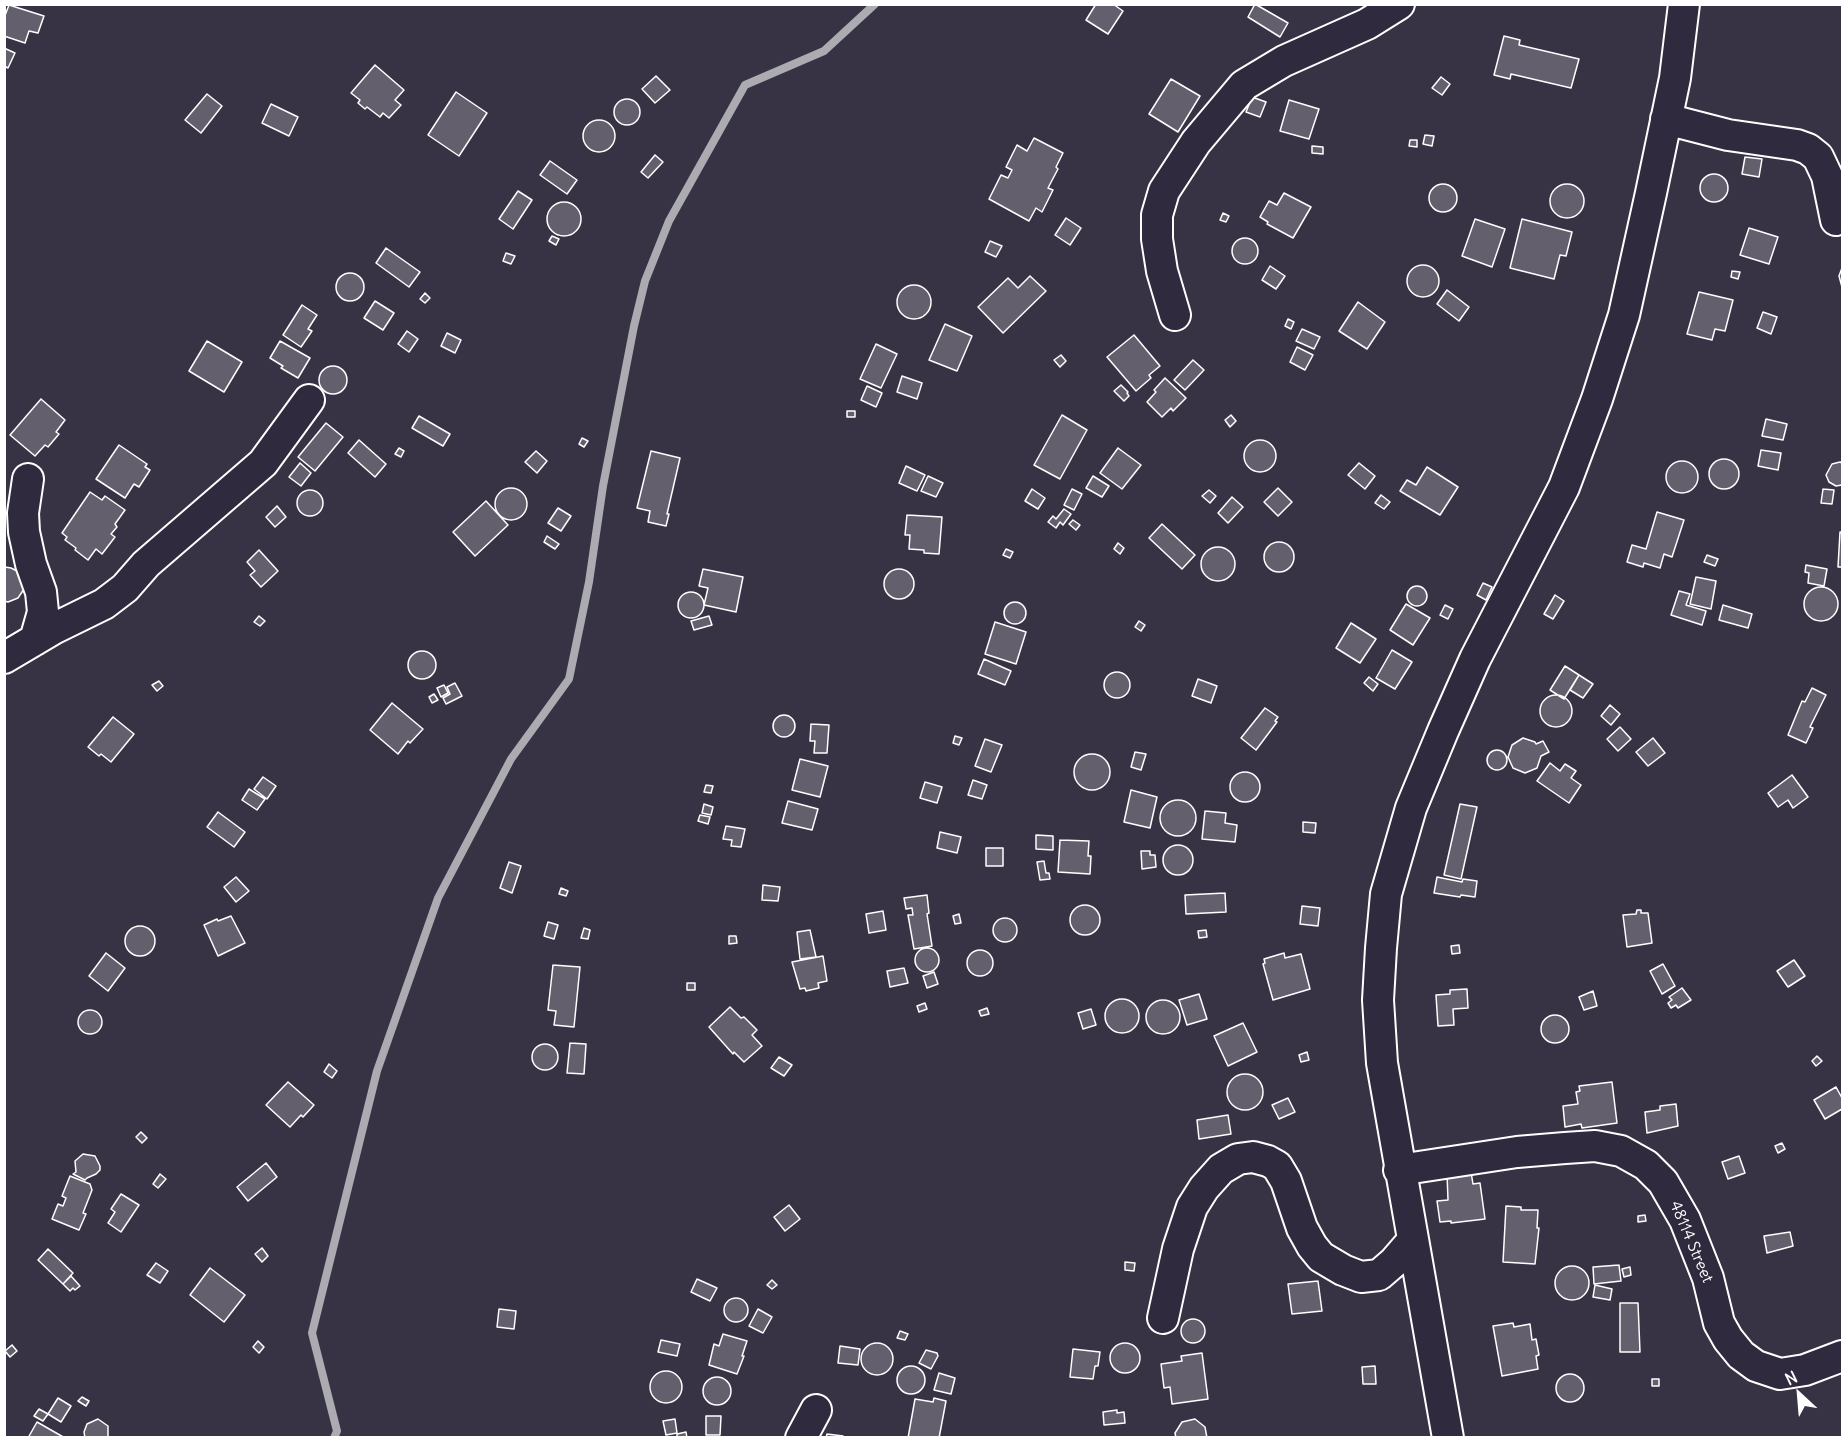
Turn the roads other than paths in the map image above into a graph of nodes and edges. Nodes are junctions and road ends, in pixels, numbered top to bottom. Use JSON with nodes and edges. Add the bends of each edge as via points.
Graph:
{"nodes":[{"id":1,"x":1399,"y":4,"type":"edge"},
{"id":2,"x":1684,"y":4,"type":"edge"},
{"id":3,"x":1666,"y":119,"type":"junction"},
{"id":4,"x":1836,"y":220,"type":"dead end"},
{"id":5,"x":1174,"y":315,"type":"dead end"},
{"id":6,"x":309,"y":400,"type":"dead end"},
{"id":7,"x":28,"y":479,"type":"dead end"},
{"id":8,"x":35,"y":640,"type":"junction"},
{"id":9,"x":4,"y":658,"type":"edge"},
{"id":10,"x":1399,"y":1170,"type":"junction"},
{"id":11,"x":1413,"y":1240,"type":"junction"},
{"id":12,"x":1163,"y":1318,"type":"dead end"},
{"id":13,"x":1842,"y":1356,"type":"edge"},
{"id":14,"x":816,"y":1410,"type":"dead end"},
{"id":15,"x":801,"y":1437,"type":"edge"},
{"id":16,"x":1448,"y":1437,"type":"edge"}],
"edges":[{"from":1,"to":5,"type":"street","via":[[1244,85],[1196,142],[1164,191],[1157,215],[1162,272]]},
{"from":2,"to":3,"type":"street"},
{"from":3,"to":4,"type":"street","via":[[1808,149],[1818,157],[1827,176]]},
{"from":3,"to":10,"type":"street","via":[[1624,315],[1597,399],[1564,488],[1475,659],[1443,731],[1411,808],[1386,894],[1378,1000],[1382,1063]]},
{"from":6,"to":8,"type":"street","via":[[263,463],[146,564],[124,588],[104,604]]},
{"from":7,"to":8,"type":"street","via":[[24,532],[43,612]]},
{"from":8,"to":9,"type":"street"},
{"from":10,"to":11,"type":"street"},
{"from":10,"to":13,"type":"street","name":"48114 Street","via":[[1517,1152],[1595,1146],[1621,1151],[1646,1165],[1663,1182],[1685,1220],[1708,1278],[1719,1323],[1741,1355],[1756,1366],[1780,1374],[1805,1370]]},
{"from":11,"to":12,"type":"street","via":[[1379,1275],[1361,1277],[1343,1270],[1321,1257],[1312,1246],[1277,1166],[1253,1157],[1238,1159],[1221,1169],[1192,1207]]},
{"from":11,"to":16,"type":"street"},
{"from":14,"to":15,"type":"street"}]}
